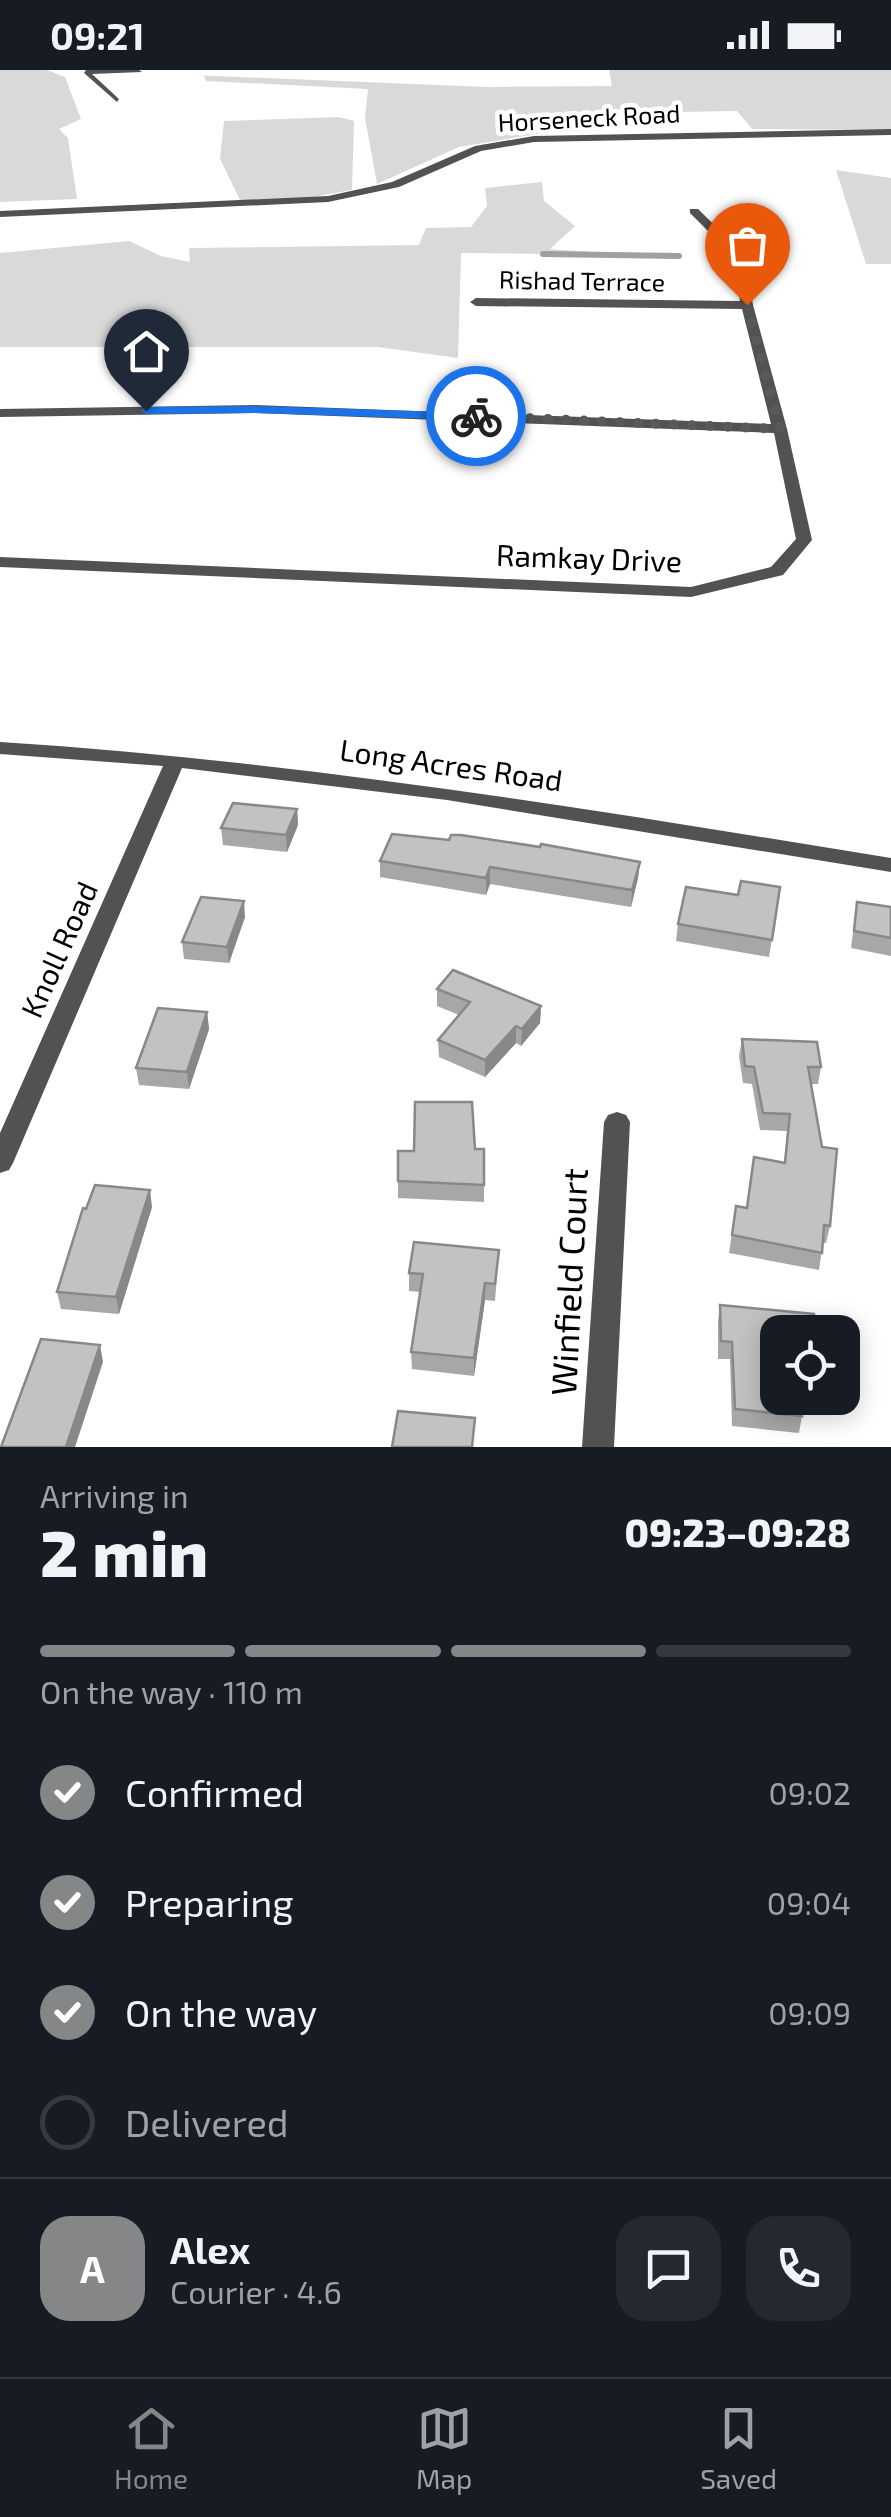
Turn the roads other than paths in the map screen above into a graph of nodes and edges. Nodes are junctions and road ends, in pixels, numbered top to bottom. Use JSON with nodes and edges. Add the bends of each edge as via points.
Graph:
{"nodes":[{"id":1,"x":84,"y":71,"type":"edge"},
{"id":2,"x":139,"y":72,"type":"edge"},
{"id":3,"x":116,"y":100,"type":"dead end"},
{"id":4,"x":891,"y":132,"type":"edge"},
{"id":5,"x":694,"y":211,"type":"dead end"},
{"id":6,"x":0,"y":214,"type":"edge"},
{"id":7,"x":476,"y":302,"type":"dead end"},
{"id":8,"x":747,"y":305,"type":"junction"},
{"id":9,"x":0,"y":413,"type":"edge"},
{"id":10,"x":780,"y":429,"type":"junction"},
{"id":11,"x":0,"y":562,"type":"edge"},
{"id":12,"x":0,"y":748,"type":"edge"},
{"id":13,"x":175,"y":762,"type":"junction"},
{"id":14,"x":891,"y":865,"type":"edge"},
{"id":15,"x":617,"y":1122,"type":"dead end"},
{"id":16,"x":0,"y":1163,"type":"edge"},
{"id":17,"x":598,"y":1447,"type":"edge"}],
"edges":[{"from":1,"to":2,"type":"lane"},
{"from":1,"to":3,"type":"lane"},
{"from":4,"to":6,"type":"street","name":"Horseneck Road","via":[[534,139],[479,148],[395,185],[328,199]]},
{"from":5,"to":8,"type":"street","name":"Ramkay Drive","via":[[740,255]]},
{"from":7,"to":8,"type":"street","name":"Rishad Terrace"},
{"from":8,"to":10,"type":"street","name":"Ramkay Drive"},
{"from":9,"to":10,"type":"street","via":[[255,409]]},
{"from":10,"to":11,"type":"street","name":"Ramkay Drive","via":[[804,540],[777,571],[691,592]]},
{"from":12,"to":13,"type":"street","name":"Long Acres Road"},
{"from":13,"to":14,"type":"street","name":"Long Acres Road","via":[[429,790]]},
{"from":13,"to":16,"type":"street","name":"Knoll Road"},
{"from":15,"to":17,"type":"street","name":"Winfield Court"}]}
